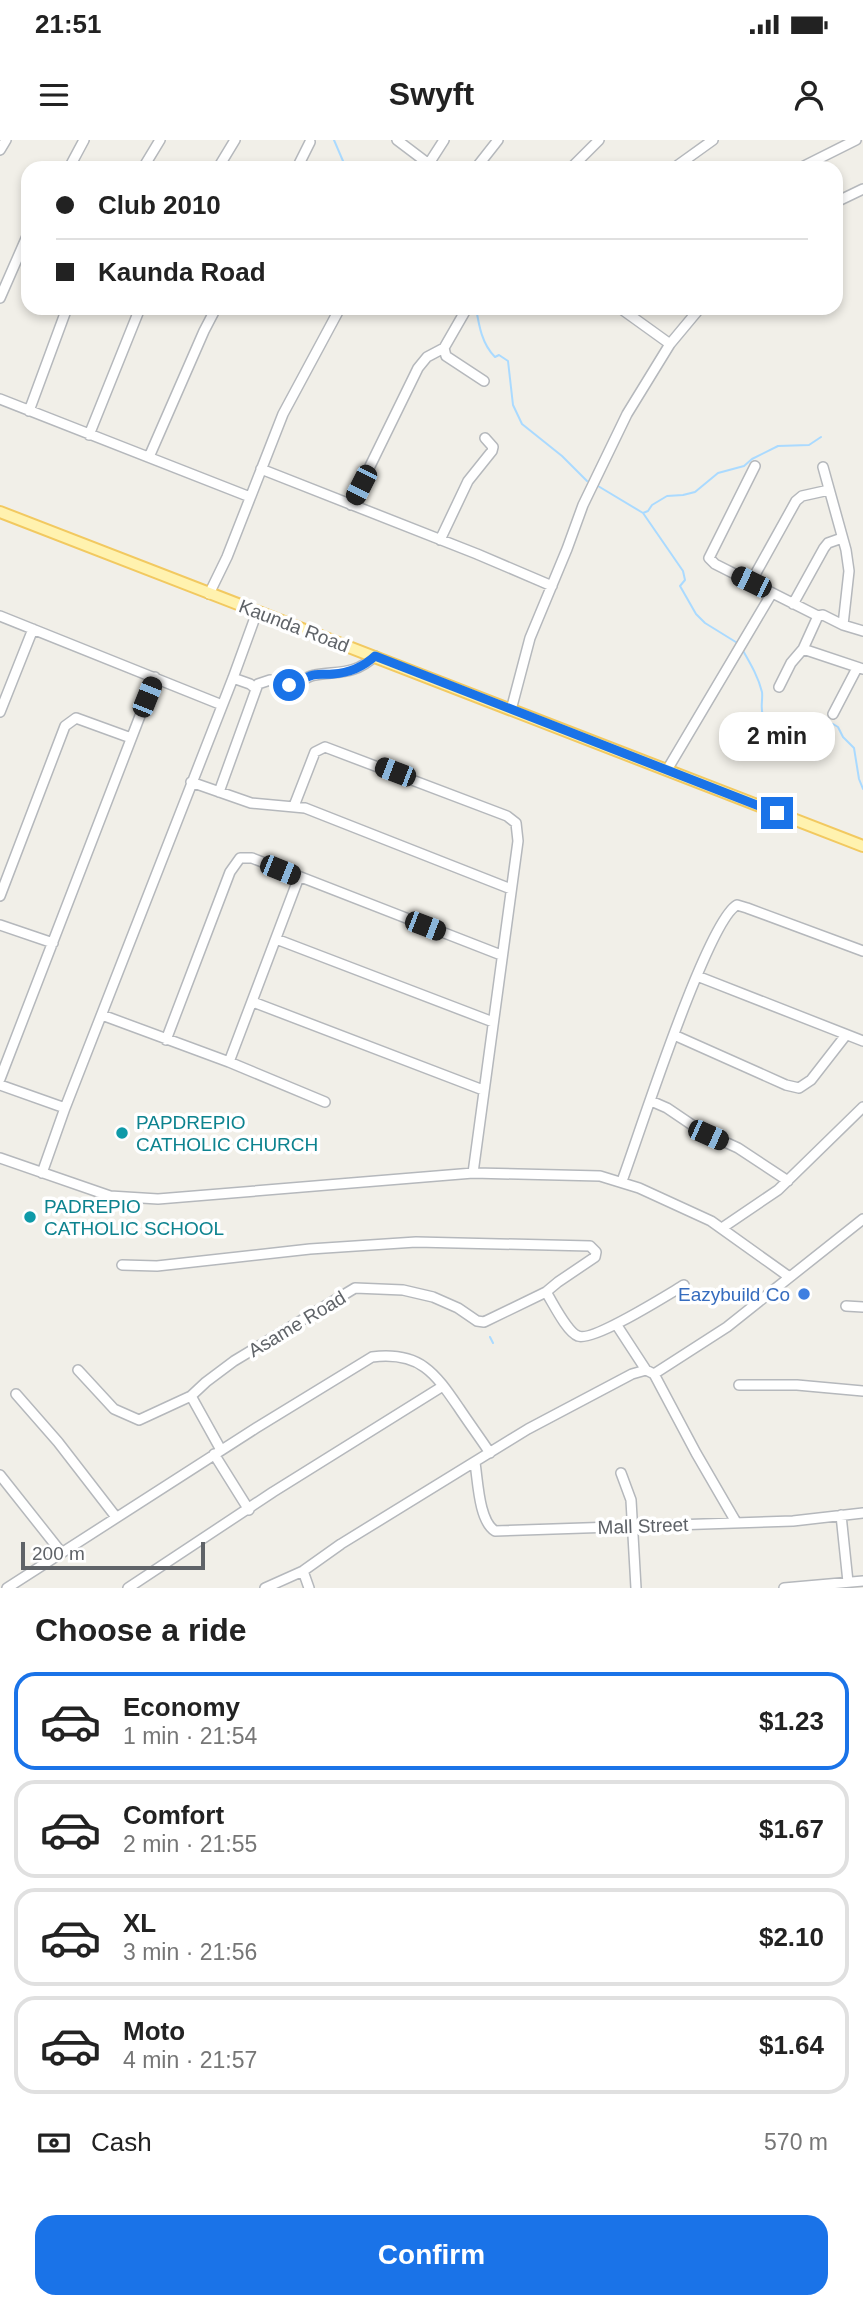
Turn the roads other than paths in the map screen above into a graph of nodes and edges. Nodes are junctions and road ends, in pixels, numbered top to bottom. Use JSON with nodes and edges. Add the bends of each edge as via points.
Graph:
{"nodes":[{"id":1,"x":6,"y":140,"type":"edge"},
{"id":2,"x":84,"y":140,"type":"edge"},
{"id":3,"x":159,"y":140,"type":"edge"},
{"id":4,"x":235,"y":140,"type":"edge"},
{"id":5,"x":397,"y":140,"type":"edge"},
{"id":6,"x":444,"y":140,"type":"edge"},
{"id":7,"x":498,"y":140,"type":"edge"},
{"id":8,"x":600,"y":140,"type":"edge"},
{"id":9,"x":713,"y":140,"type":"edge"},
{"id":10,"x":856,"y":140,"type":"edge"},
{"id":11,"x":310,"y":142,"type":"dead end"},
{"id":12,"x":0,"y":150,"type":"edge"},
{"id":13,"x":73,"y":161,"type":"edge"},
{"id":14,"x":147,"y":161,"type":"edge"},
{"id":15,"x":222,"y":161,"type":"edge"},
{"id":16,"x":300,"y":161,"type":"edge"},
{"id":17,"x":422,"y":161,"type":"edge"},
{"id":18,"x":432,"y":161,"type":"edge"},
{"id":19,"x":482,"y":161,"type":"edge"},
{"id":20,"x":578,"y":161,"type":"edge"},
{"id":21,"x":684,"y":161,"type":"edge"},
{"id":22,"x":814,"y":161,"type":"edge"},
{"id":23,"x":863,"y":189,"type":"edge"},
{"id":24,"x":843,"y":199,"type":"edge"},
{"id":25,"x":21,"y":250,"type":"edge"},
{"id":26,"x":0,"y":298,"type":"edge"},
{"id":27,"x":63,"y":315,"type":"edge"},
{"id":28,"x":137,"y":315,"type":"edge"},
{"id":29,"x":212,"y":315,"type":"edge"},
{"id":30,"x":336,"y":315,"type":"edge"},
{"id":31,"x":463,"y":315,"type":"edge"},
{"id":32,"x":637,"y":315,"type":"edge"},
{"id":33,"x":694,"y":315,"type":"edge"},
{"id":34,"x":670,"y":344,"type":"junction"},
{"id":35,"x":444,"y":348,"type":"junction"},
{"id":36,"x":484,"y":381,"type":"dead end"},
{"id":37,"x":0,"y":399,"type":"edge"},
{"id":38,"x":29,"y":411,"type":"junction"},
{"id":39,"x":89,"y":436,"type":"junction"},
{"id":40,"x":485,"y":438,"type":"dead end"},
{"id":41,"x":149,"y":457,"type":"junction"},
{"id":42,"x":755,"y":466,"type":"dead end"},
{"id":43,"x":823,"y":467,"type":"dead end"},
{"id":44,"x":261,"y":469,"type":"junction"},
{"id":45,"x":829,"y":490,"type":"junction"},
{"id":46,"x":250,"y":497,"type":"junction"},
{"id":47,"x":351,"y":505,"type":"junction"},
{"id":48,"x":0,"y":512,"type":"edge"},
{"id":49,"x":842,"y":538,"type":"junction"},
{"id":50,"x":440,"y":540,"type":"junction"},
{"id":51,"x":751,"y":582,"type":"junction"},
{"id":52,"x":552,"y":586,"type":"junction"},
{"id":53,"x":772,"y":593,"type":"junction"},
{"id":54,"x":209,"y":594,"type":"junction"},
{"id":55,"x":793,"y":604,"type":"junction"},
{"id":56,"x":257,"y":612,"type":"junction"},
{"id":57,"x":0,"y":616,"type":"edge"},
{"id":58,"x":818,"y":616,"type":"junction"},
{"id":59,"x":843,"y":625,"type":"junction"},
{"id":60,"x":33,"y":629,"type":"junction"},
{"id":61,"x":863,"y":631,"type":"edge"},
{"id":62,"x":803,"y":649,"type":"junction"},
{"id":63,"x":375,"y":656,"type":"junction"},
{"id":64,"x":860,"y":668,"type":"edge"},
{"id":65,"x":155,"y":677,"type":"junction"},
{"id":66,"x":233,"y":678,"type":"junction"},
{"id":67,"x":779,"y":687,"type":"dead end"},
{"id":68,"x":4,"y":689,"type":"edge"},
{"id":69,"x":256,"y":690,"type":"junction"},
{"id":70,"x":222,"y":705,"type":"junction"},
{"id":71,"x":511,"y":710,"type":"junction"},
{"id":72,"x":0,"y":712,"type":"edge"},
{"id":73,"x":833,"y":714,"type":"dead end"},
{"id":74,"x":131,"y":738,"type":"junction"},
{"id":75,"x":667,"y":770,"type":"junction"},
{"id":76,"x":191,"y":782,"type":"junction"},
{"id":77,"x":219,"y":792,"type":"junction"},
{"id":78,"x":294,"y":806,"type":"junction"},
{"id":79,"x":863,"y":846,"type":"edge"},
{"id":80,"x":299,"y":877,"type":"junction"},
{"id":81,"x":511,"y":888,"type":"junction"},
{"id":82,"x":0,"y":895,"type":"edge"},
{"id":83,"x":0,"y":925,"type":"edge"},
{"id":84,"x":275,"y":939,"type":"junction"},
{"id":85,"x":53,"y":943,"type":"junction"},
{"id":86,"x":863,"y":951,"type":"edge"},
{"id":87,"x":501,"y":956,"type":"junction"},
{"id":88,"x":697,"y":976,"type":"junction"},
{"id":89,"x":253,"y":1002,"type":"junction"},
{"id":90,"x":102,"y":1015,"type":"junction"},
{"id":91,"x":493,"y":1022,"type":"junction"},
{"id":92,"x":674,"y":1035,"type":"junction"},
{"id":93,"x":846,"y":1035,"type":"junction"},
{"id":94,"x":166,"y":1040,"type":"junction"},
{"id":95,"x":863,"y":1041,"type":"edge"},
{"id":96,"x":229,"y":1062,"type":"junction"},
{"id":97,"x":0,"y":1079,"type":"edge"},
{"id":98,"x":0,"y":1085,"type":"edge"},
{"id":99,"x":484,"y":1090,"type":"junction"},
{"id":100,"x":651,"y":1101,"type":"junction"},
{"id":101,"x":325,"y":1102,"type":"dead end"},
{"id":102,"x":863,"y":1107,"type":"edge"},
{"id":103,"x":65,"y":1108,"type":"junction"},
{"id":104,"x":0,"y":1158,"type":"edge"},
{"id":105,"x":42,"y":1173,"type":"junction"},
{"id":106,"x":472,"y":1173,"type":"junction"},
{"id":107,"x":622,"y":1181,"type":"junction"},
{"id":108,"x":788,"y":1181,"type":"junction"},
{"id":109,"x":863,"y":1219,"type":"edge"},
{"id":110,"x":722,"y":1228,"type":"junction"},
{"id":111,"x":122,"y":1265,"type":"dead end"},
{"id":112,"x":788,"y":1276,"type":"junction"},
{"id":113,"x":684,"y":1285,"type":"dead end"},
{"id":114,"x":547,"y":1292,"type":"junction"},
{"id":115,"x":846,"y":1306,"type":"dead end"},
{"id":116,"x":863,"y":1307,"type":"edge"},
{"id":117,"x":615,"y":1324,"type":"junction"},
{"id":118,"x":78,"y":1370,"type":"dead end"},
{"id":119,"x":650,"y":1372,"type":"junction"},
{"id":120,"x":739,"y":1385,"type":"dead end"},
{"id":121,"x":443,"y":1386,"type":"junction"},
{"id":122,"x":863,"y":1391,"type":"edge"},
{"id":123,"x":16,"y":1394,"type":"dead end"},
{"id":124,"x":191,"y":1396,"type":"junction"},
{"id":125,"x":218,"y":1452,"type":"junction"},
{"id":126,"x":490,"y":1453,"type":"junction"},
{"id":127,"x":475,"y":1463,"type":"junction"},
{"id":128,"x":621,"y":1473,"type":"dead end"},
{"id":129,"x":0,"y":1475,"type":"edge"},
{"id":130,"x":249,"y":1510,"type":"junction"},
{"id":131,"x":863,"y":1513,"type":"edge"},
{"id":132,"x":841,"y":1515,"type":"junction"},
{"id":133,"x":116,"y":1517,"type":"junction"},
{"id":134,"x":736,"y":1522,"type":"junction"},
{"id":135,"x":631,"y":1527,"type":"junction"},
{"id":136,"x":61,"y":1552,"type":"junction"},
{"id":137,"x":303,"y":1571,"type":"junction"},
{"id":138,"x":863,"y":1581,"type":"edge"},
{"id":139,"x":848,"y":1583,"type":"junction"},
{"id":140,"x":7,"y":1588,"type":"edge"},
{"id":141,"x":128,"y":1588,"type":"edge"},
{"id":142,"x":265,"y":1588,"type":"edge"},
{"id":143,"x":309,"y":1588,"type":"edge"},
{"id":144,"x":636,"y":1588,"type":"edge"},
{"id":145,"x":784,"y":1588,"type":"edge"}],
"edges":[{"from":1,"to":12,"type":"street"},
{"from":2,"to":13,"type":"street"},
{"from":3,"to":14,"type":"street"},
{"from":4,"to":15,"type":"street"},
{"from":5,"to":17,"type":"street"},
{"from":6,"to":18,"type":"street"},
{"from":7,"to":19,"type":"street"},
{"from":8,"to":20,"type":"street"},
{"from":9,"to":21,"type":"street"},
{"from":10,"to":22,"type":"street"},
{"from":11,"to":16,"type":"street"},
{"from":23,"to":24,"type":"street"},
{"from":25,"to":26,"type":"street"},
{"from":27,"to":38,"type":"street"},
{"from":28,"to":39,"type":"street"},
{"from":29,"to":41,"type":"street"},
{"from":30,"to":44,"type":"street","via":[[295,390]]},
{"from":31,"to":35,"type":"street"},
{"from":32,"to":34,"type":"street"},
{"from":33,"to":34,"type":"street"},
{"from":34,"to":52,"type":"street","via":[[627,414],[583,505]]},
{"from":35,"to":36,"type":"street","via":[[446,356]]},
{"from":35,"to":47,"type":"street","via":[[418,368]]},
{"from":37,"to":38,"type":"street"},
{"from":38,"to":39,"type":"street"},
{"from":39,"to":41,"type":"street"},
{"from":40,"to":50,"type":"street","via":[[492,451],[468,481]]},
{"from":41,"to":46,"type":"street"},
{"from":42,"to":51,"type":"street","via":[[709,558]]},
{"from":43,"to":45,"type":"street"},
{"from":44,"to":46,"type":"street"},
{"from":44,"to":47,"type":"street"},
{"from":45,"to":49,"type":"street"},
{"from":45,"to":51,"type":"street","via":[[796,501]]},
{"from":46,"to":54,"type":"street"},
{"from":47,"to":50,"type":"street"},
{"from":48,"to":54,"type":"main road","name":"Kaunda Road"},
{"from":49,"to":55,"type":"street","via":[[824,548]]},
{"from":49,"to":59,"type":"street","via":[[849,571]]},
{"from":50,"to":52,"type":"street"},
{"from":51,"to":53,"type":"street"},
{"from":52,"to":71,"type":"street","via":[[530,638]]},
{"from":53,"to":55,"type":"street"},
{"from":53,"to":75,"type":"street"},
{"from":54,"to":56,"type":"main road","name":"Kaunda Road"},
{"from":55,"to":58,"type":"street"},
{"from":56,"to":63,"type":"main road","name":"Kaunda Road"},
{"from":56,"to":66,"type":"street"},
{"from":57,"to":60,"type":"street"},
{"from":58,"to":59,"type":"street"},
{"from":58,"to":62,"type":"street"},
{"from":59,"to":61,"type":"street"},
{"from":60,"to":65,"type":"street"},
{"from":60,"to":68,"type":"street"},
{"from":62,"to":64,"type":"street"},
{"from":62,"to":67,"type":"street"},
{"from":63,"to":69,"type":"street","via":[[356,669],[313,674],[294,685],[264,681]]},
{"from":63,"to":71,"type":"main road","name":"Kaunda Road"},
{"from":64,"to":73,"type":"street"},
{"from":65,"to":70,"type":"street"},
{"from":65,"to":74,"type":"street"},
{"from":66,"to":69,"type":"street"},
{"from":66,"to":70,"type":"street"},
{"from":68,"to":72,"type":"street"},
{"from":69,"to":77,"type":"street"},
{"from":70,"to":76,"type":"street"},
{"from":71,"to":75,"type":"main road","name":"Kaunda Road"},
{"from":74,"to":82,"type":"street","via":[[76,718],[65,726]]},
{"from":74,"to":85,"type":"street"},
{"from":75,"to":79,"type":"main road","name":"Kaunda Road"},
{"from":76,"to":77,"type":"street"},
{"from":76,"to":90,"type":"street"},
{"from":77,"to":78,"type":"street","via":[[251,803]]},
{"from":78,"to":81,"type":"street"},
{"from":78,"to":81,"type":"street","via":[[315,752],[325,747],[343,752],[513,820],[518,841]]},
{"from":80,"to":84,"type":"street"},
{"from":80,"to":87,"type":"street"},
{"from":80,"to":94,"type":"street","via":[[246,857],[234,864]]},
{"from":81,"to":87,"type":"street"},
{"from":83,"to":85,"type":"street"},
{"from":84,"to":89,"type":"street"},
{"from":84,"to":91,"type":"street"},
{"from":85,"to":97,"type":"street"},
{"from":86,"to":88,"type":"street","via":[[737,905],[717,932]]},
{"from":87,"to":91,"type":"street"},
{"from":88,"to":92,"type":"street"},
{"from":88,"to":93,"type":"street"},
{"from":89,"to":96,"type":"street"},
{"from":89,"to":99,"type":"street"},
{"from":90,"to":94,"type":"street"},
{"from":90,"to":103,"type":"street"},
{"from":91,"to":99,"type":"street"},
{"from":92,"to":93,"type":"street","via":[[799,1088],[811,1080]]},
{"from":92,"to":100,"type":"street"},
{"from":93,"to":95,"type":"street"},
{"from":94,"to":96,"type":"street"},
{"from":96,"to":101,"type":"street"},
{"from":98,"to":103,"type":"street"},
{"from":99,"to":106,"type":"street"},
{"from":100,"to":107,"type":"street"},
{"from":100,"to":108,"type":"street"},
{"from":102,"to":108,"type":"street"},
{"from":103,"to":105,"type":"street"},
{"from":104,"to":105,"type":"street"},
{"from":105,"to":106,"type":"street","via":[[110,1196],[146,1199]]},
{"from":106,"to":107,"type":"street","via":[[600,1176]]},
{"from":107,"to":110,"type":"street"},
{"from":108,"to":110,"type":"street"},
{"from":109,"to":112,"type":"street"},
{"from":110,"to":112,"type":"street"},
{"from":111,"to":114,"type":"street","via":[[157,1266],[416,1242],[594,1248],[592,1260]]},
{"from":112,"to":119,"type":"street","via":[[727,1326]]},
{"from":113,"to":117,"type":"street"},
{"from":114,"to":117,"type":"street","via":[[576,1336],[596,1334]]},
{"from":114,"to":124,"type":"street","name":"Asame Road","via":[[484,1322],[425,1295],[355,1288],[234,1361]]},
{"from":115,"to":116,"type":"street"},
{"from":117,"to":119,"type":"street"},
{"from":118,"to":124,"type":"street","via":[[114,1409],[139,1420]]},
{"from":119,"to":126,"type":"street","via":[[640,1370],[616,1381]]},
{"from":119,"to":134,"type":"street"},
{"from":120,"to":122,"type":"street"},
{"from":121,"to":125,"type":"street","via":[[433,1373],[411,1360],[372,1357]]},
{"from":121,"to":126,"type":"street"},
{"from":121,"to":130,"type":"street"},
{"from":123,"to":133,"type":"street"},
{"from":124,"to":125,"type":"street"},
{"from":125,"to":130,"type":"street"},
{"from":125,"to":133,"type":"street"},
{"from":126,"to":127,"type":"street"},
{"from":127,"to":135,"type":"street","name":"Mall Street","via":[[484,1518],[492,1529]]},
{"from":127,"to":137,"type":"street"},
{"from":128,"to":135,"type":"street","via":[[631,1500]]},
{"from":129,"to":136,"type":"street"},
{"from":130,"to":141,"type":"street"},
{"from":131,"to":132,"type":"street","name":"Mall Street"},
{"from":132,"to":134,"type":"street","name":"Mall Street"},
{"from":132,"to":139,"type":"street"},
{"from":133,"to":136,"type":"street"},
{"from":134,"to":135,"type":"street","name":"Mall Street"},
{"from":135,"to":144,"type":"street"},
{"from":136,"to":140,"type":"street"},
{"from":137,"to":142,"type":"street"},
{"from":137,"to":143,"type":"street"},
{"from":138,"to":139,"type":"street"},
{"from":139,"to":145,"type":"street"}]}
